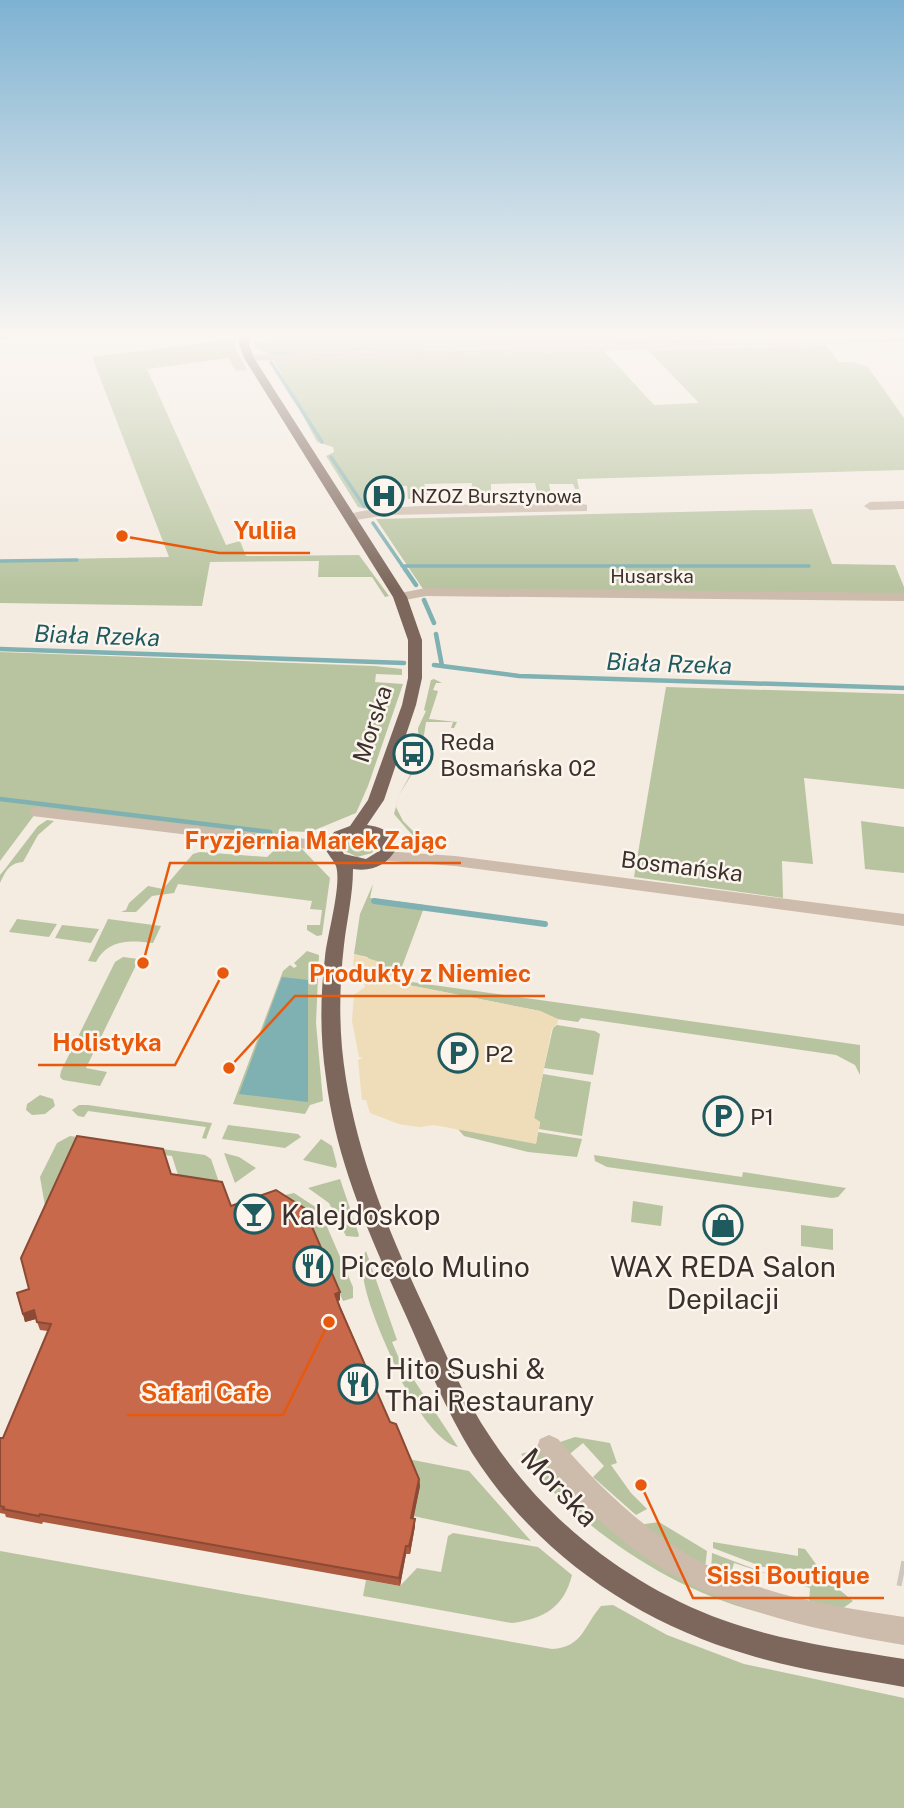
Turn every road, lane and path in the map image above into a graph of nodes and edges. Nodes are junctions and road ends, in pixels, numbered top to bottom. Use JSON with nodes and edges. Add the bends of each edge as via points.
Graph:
{"nodes":[{"id":1,"x":287,"y":418,"type":"edge"},
{"id":2,"x":904,"y":505,"type":"edge"},
{"id":3,"x":870,"y":506,"type":"dead end"},
{"id":4,"x":583,"y":508,"type":"dead end"},
{"id":5,"x":350,"y":517,"type":"junction"},
{"id":6,"x":400,"y":597,"type":"junction"},
{"id":7,"x":904,"y":597,"type":"edge"},
{"id":8,"x":376,"y":800,"type":"junction"},
{"id":9,"x":38,"y":812,"type":"dead end"},
{"id":10,"x":355,"y":830,"type":"junction"},
{"id":11,"x":376,"y":831,"type":"junction"},
{"id":12,"x":335,"y":842,"type":"junction"},
{"id":13,"x":386,"y":850,"type":"junction"},
{"id":14,"x":344,"y":862,"type":"junction"},
{"id":15,"x":365,"y":864,"type":"junction"},
{"id":16,"x":344,"y":898,"type":"junction"},
{"id":17,"x":904,"y":920,"type":"edge"},
{"id":18,"x":549,"y":1447,"type":"dead end"},
{"id":19,"x":904,"y":1630,"type":"edge"},
{"id":20,"x":904,"y":1673,"type":"edge"}],
"edges":[{"from":1,"to":5,"type":"main road","name":"Morska"},
{"from":2,"to":3,"type":"street"},
{"from":4,"to":5,"type":"street","via":[[387,511]]},
{"from":5,"to":6,"type":"main road","name":"Morska"},
{"from":6,"to":7,"type":"street","name":"Husarska","via":[[426,592]]},
{"from":6,"to":8,"type":"main road","name":"Morska","via":[[413,631],[416,665],[409,705]]},
{"from":8,"to":10,"type":"main road","name":"Morska"},
{"from":8,"to":11,"type":"main road","name":"Morska"},
{"from":9,"to":12,"type":"street"},
{"from":10,"to":11,"type":"main road"},
{"from":10,"to":12,"type":"main road"},
{"from":11,"to":13,"type":"main road"},
{"from":12,"to":14,"type":"main road","via":[[334,853]]},
{"from":13,"to":15,"type":"main road"},
{"from":13,"to":17,"type":"street","name":"Bosmańska"},
{"from":14,"to":15,"type":"main road"},
{"from":14,"to":16,"type":"main road","name":"Morska"},
{"from":15,"to":16,"type":"main road","name":"Morska"},
{"from":16,"to":20,"type":"main road","name":"Morska","via":[[334,950],[332,1047],[355,1166],[379,1236],[435,1355],[467,1421],[508,1484],[572,1547],[608,1575],[663,1607],[724,1634]]},
{"from":18,"to":19,"type":"street","via":[[601,1506],[689,1570],[766,1603]]}]}
